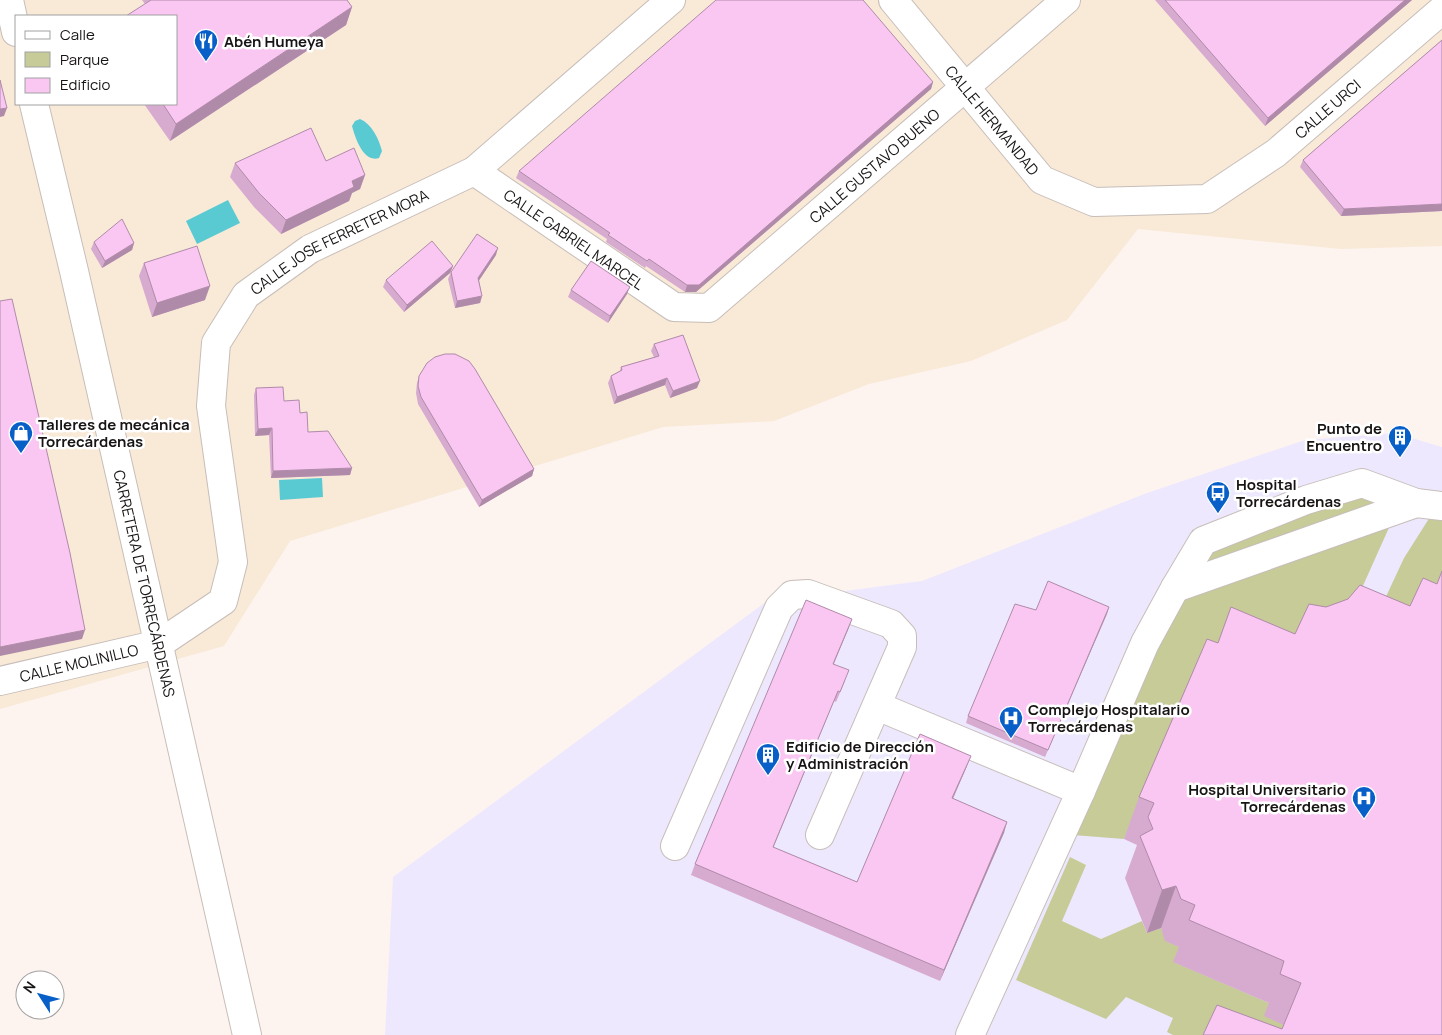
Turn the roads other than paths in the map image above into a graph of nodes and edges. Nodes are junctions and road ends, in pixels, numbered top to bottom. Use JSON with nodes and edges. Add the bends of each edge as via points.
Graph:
{"nodes":[{"id":1,"x":8,"y":0,"type":"edge"},
{"id":2,"x":671,"y":0,"type":"edge"},
{"id":3,"x":893,"y":0,"type":"edge"},
{"id":4,"x":1066,"y":0,"type":"edge"},
{"id":5,"x":1442,"y":10,"type":"edge"},
{"id":6,"x":15,"y":28,"type":"edge"},
{"id":7,"x":965,"y":86,"type":"junction"},
{"id":8,"x":34,"y":105,"type":"edge"},
{"id":9,"x":474,"y":171,"type":"junction"},
{"id":10,"x":1207,"y":199,"type":"joint"},
{"id":11,"x":674,"y":308,"type":"joint"},
{"id":12,"x":1429,"y":505,"type":"edge"},
{"id":13,"x":1175,"y":588,"type":"junction"},
{"id":14,"x":159,"y":644,"type":"junction"},
{"id":15,"x":0,"y":681,"type":"edge"},
{"id":16,"x":876,"y":706,"type":"junction"},
{"id":17,"x":1081,"y":791,"type":"junction"},
{"id":18,"x":820,"y":835,"type":"dead end"},
{"id":19,"x":675,"y":846,"type":"dead end"},
{"id":20,"x":247,"y":1035,"type":"edge"},
{"id":21,"x":970,"y":1035,"type":"edge"}],
"edges":[{"from":1,"to":6,"type":"street"},
{"from":2,"to":9,"type":"street","name":"CALLE JOSE FERRETER MORA"},
{"from":3,"to":7,"type":"street","name":"CALLE HERMANDAD"},
{"from":4,"to":7,"type":"street","name":"CALLE GUSTAVO BUENO"},
{"from":5,"to":10,"type":"street","name":"CALLE URCI","via":[[1276,153]]},
{"from":7,"to":10,"type":"street","name":"CALLE HERMANDAD","via":[[1042,180],[1094,202]]},
{"from":7,"to":11,"type":"street","name":"CALLE GUSTAVO BUENO","via":[[709,308]]},
{"from":8,"to":14,"type":"street","name":"CARRETERA DE TORRECÁRDENAS"},
{"from":9,"to":11,"type":"street","name":"CALLE GABRIEL MARCEL"},
{"from":9,"to":14,"type":"street","name":"CALLE JOSE FERRETER MORA","via":[[310,249],[246,295],[216,342],[211,406],[233,562],[223,601]]},
{"from":12,"to":13,"type":"street"},
{"from":12,"to":13,"type":"street","via":[[1362,483],[1306,500],[1203,541]]},
{"from":13,"to":17,"type":"street","via":[[1145,643]]},
{"from":14,"to":15,"type":"street","name":"CALLE MOLINILLO"},
{"from":14,"to":20,"type":"street","name":"CARRETERA DE TORRECÁRDENAS"},
{"from":16,"to":17,"type":"street"},
{"from":16,"to":18,"type":"street"},
{"from":16,"to":19,"type":"street","via":[[902,647],[902,636],[891,624],[808,594],[792,595],[779,608]]},
{"from":17,"to":21,"type":"street"}]}
